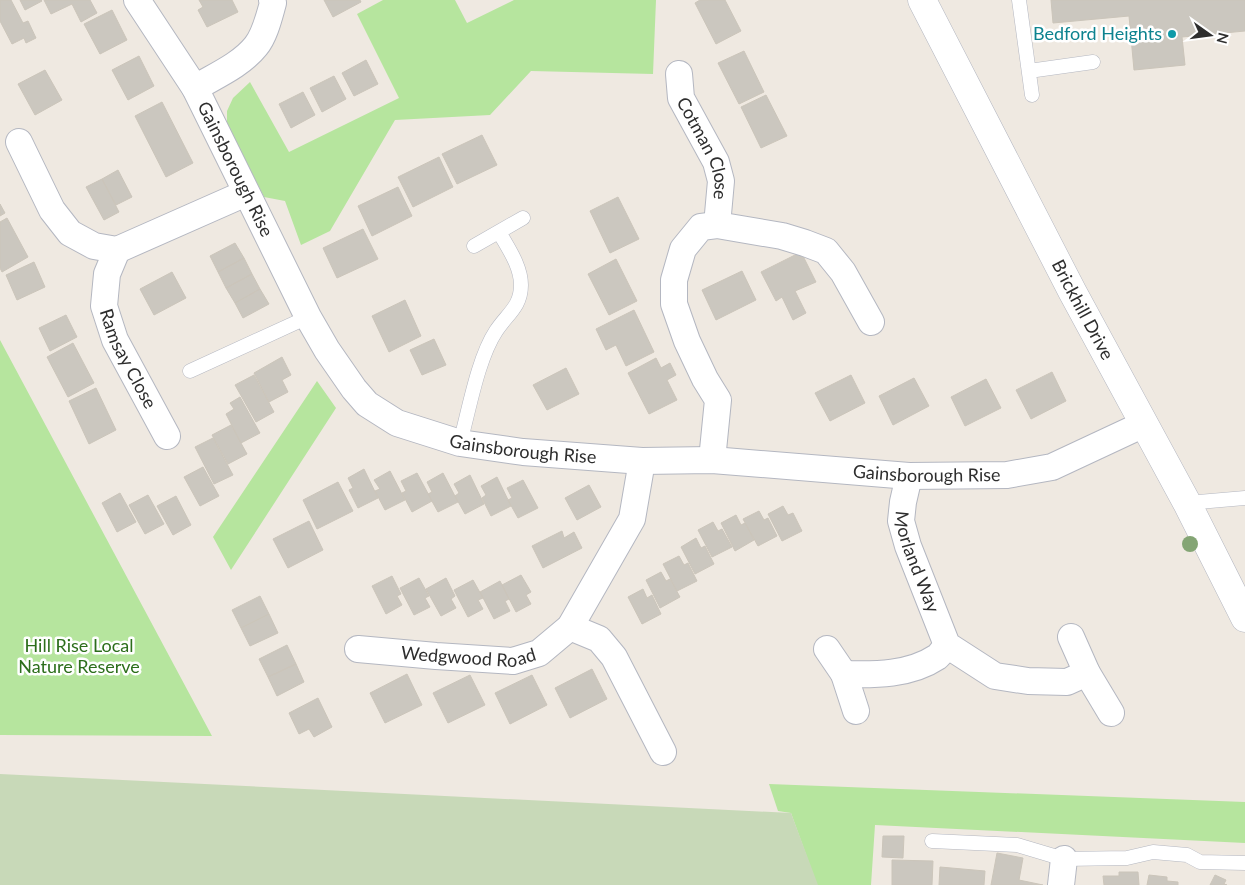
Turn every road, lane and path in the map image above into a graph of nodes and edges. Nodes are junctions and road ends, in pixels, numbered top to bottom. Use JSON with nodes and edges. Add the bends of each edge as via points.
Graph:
{"nodes":[{"id":1,"x":137,"y":0,"type":"edge"},
{"id":2,"x":272,"y":0,"type":"edge"},
{"id":3,"x":922,"y":0,"type":"edge"},
{"id":4,"x":1018,"y":0,"type":"edge"},
{"id":5,"x":1094,"y":62,"type":"dead end"},
{"id":6,"x":1029,"y":71,"type":"junction"},
{"id":7,"x":680,"y":74,"type":"dead end"},
{"id":8,"x":195,"y":88,"type":"junction"},
{"id":9,"x":1032,"y":95,"type":"dead end"},
{"id":10,"x":19,"y":142,"type":"dead end"},
{"id":11,"x":246,"y":193,"type":"junction"},
{"id":12,"x":523,"y":218,"type":"dead end"},
{"id":13,"x":717,"y":225,"type":"junction"},
{"id":14,"x":499,"y":232,"type":"junction"},
{"id":15,"x":474,"y":246,"type":"dead end"},
{"id":16,"x":117,"y":250,"type":"junction"},
{"id":17,"x":308,"y":317,"type":"junction"},
{"id":18,"x":871,"y":322,"type":"dead end"},
{"id":19,"x":190,"y":371,"type":"dead end"},
{"id":20,"x":1144,"y":424,"type":"junction"},
{"id":21,"x":167,"y":436,"type":"dead end"},
{"id":22,"x":460,"y":443,"type":"junction"},
{"id":23,"x":642,"y":460,"type":"junction"},
{"id":24,"x":712,"y":460,"type":"junction"},
{"id":25,"x":909,"y":476,"type":"junction"},
{"id":26,"x":1245,"y":498,"type":"edge"},
{"id":27,"x":1187,"y":503,"type":"junction"},
{"id":28,"x":1245,"y":618,"type":"edge"},
{"id":29,"x":570,"y":627,"type":"junction"},
{"id":30,"x":1071,"y":637,"type":"dead end"},
{"id":31,"x":947,"y":645,"type":"junction"},
{"id":32,"x":827,"y":648,"type":"dead end"},
{"id":33,"x":358,"y":649,"type":"dead end"},
{"id":34,"x":1087,"y":673,"type":"junction"},
{"id":35,"x":844,"y":674,"type":"junction"},
{"id":36,"x":856,"y":711,"type":"dead end"},
{"id":37,"x":1112,"y":713,"type":"dead end"},
{"id":38,"x":663,"y":752,"type":"dead end"},
{"id":39,"x":932,"y":841,"type":"dead end"},
{"id":40,"x":1064,"y":859,"type":"junction"},
{"id":41,"x":1245,"y":863,"type":"edge"},
{"id":42,"x":1061,"y":885,"type":"edge"}],
"edges":[{"from":1,"to":8,"type":"street","name":"Gainsborough Rise"},
{"from":2,"to":8,"type":"street","via":[[266,26],[256,46],[236,64]]},
{"from":3,"to":20,"type":"street","name":"Brickhill Drive"},
{"from":4,"to":6,"type":"lane"},
{"from":5,"to":6,"type":"lane"},
{"from":6,"to":9,"type":"lane"},
{"from":7,"to":13,"type":"street","name":"Cotman Close","via":[[681,98],[716,162],[721,180]]},
{"from":8,"to":11,"type":"street","name":"Gainsborough Rise"},
{"from":10,"to":16,"type":"street","via":[[52,210],[70,233],[94,246]]},
{"from":11,"to":16,"type":"street"},
{"from":11,"to":17,"type":"street","name":"Gainsborough Rise"},
{"from":12,"to":14,"type":"lane"},
{"from":13,"to":18,"type":"street","name":"Cotman Close","via":[[782,236],[826,251],[843,272]]},
{"from":13,"to":24,"type":"street","name":"Cotman Close","via":[[700,227],[683,250],[674,280],[674,304],[687,341],[718,400]]},
{"from":14,"to":15,"type":"lane"},
{"from":14,"to":22,"type":"lane","via":[[519,271],[521,286],[518,302],[487,349]]},
{"from":16,"to":21,"type":"street","name":"Ramsay Close","via":[[107,274],[104,306],[115,340]]},
{"from":17,"to":19,"type":"lane"},
{"from":17,"to":22,"type":"street","name":"Gainsborough Rise","via":[[354,390],[367,404],[397,423]]},
{"from":20,"to":25,"type":"street","name":"Gainsborough Rise","via":[[1052,467],[1007,475]]},
{"from":20,"to":27,"type":"street","name":"Brickhill Drive"},
{"from":22,"to":23,"type":"street","name":"Gainsborough Rise","via":[[523,452]]},
{"from":23,"to":24,"type":"street","name":"Gainsborough Rise"},
{"from":23,"to":29,"type":"street","name":"Wedgwood Road","via":[[632,519]]},
{"from":24,"to":25,"type":"street","name":"Gainsborough Rise"},
{"from":25,"to":31,"type":"street","name":"Morland Way","via":[[901,521]]},
{"from":26,"to":27,"type":"lane"},
{"from":27,"to":28,"type":"street","name":"Brickhill Drive"},
{"from":29,"to":33,"type":"street","name":"Wedgwood Road","via":[[539,652],[513,661]]},
{"from":29,"to":38,"type":"street","via":[[598,639],[614,657],[644,733]]},
{"from":30,"to":34,"type":"street"},
{"from":31,"to":34,"type":"street","via":[[995,676],[1067,682]]},
{"from":31,"to":35,"type":"street","via":[[938,656],[913,668],[867,675]]},
{"from":32,"to":35,"type":"street"},
{"from":34,"to":37,"type":"street"},
{"from":35,"to":36,"type":"street"},
{"from":39,"to":40,"type":"lane","via":[[1017,845]]},
{"from":40,"to":41,"type":"lane","via":[[1127,858],[1153,852],[1187,855],[1200,862]]},
{"from":40,"to":42,"type":"street"}]}
